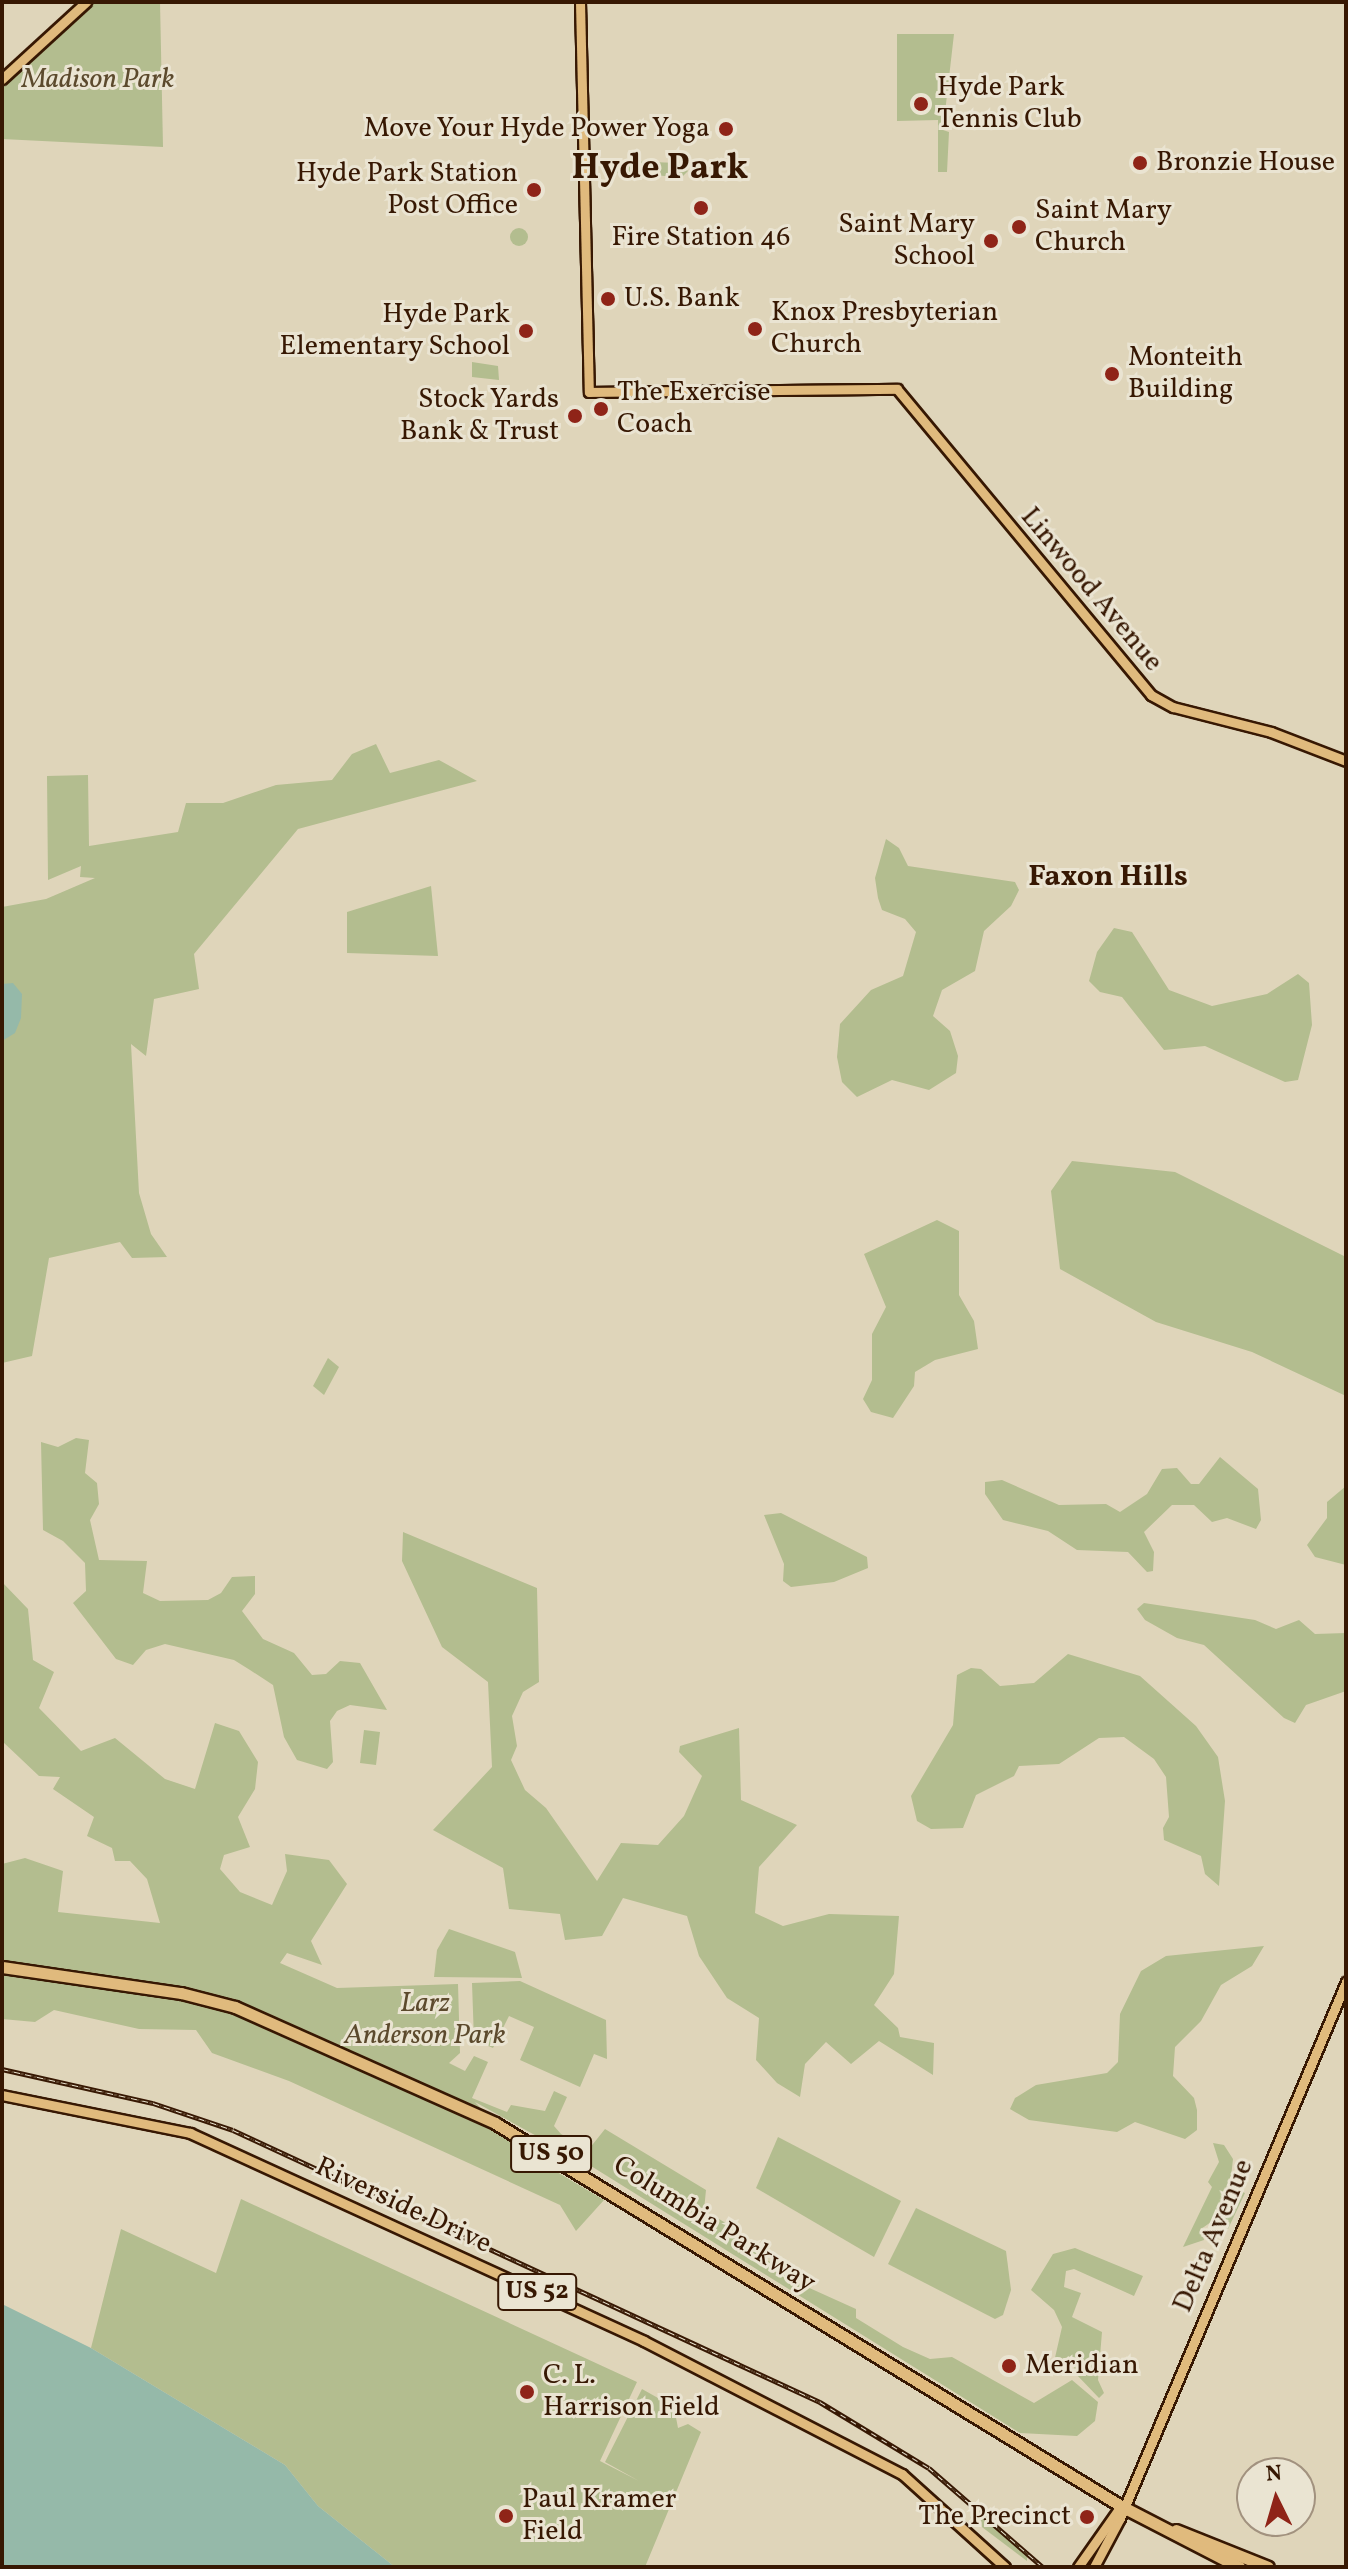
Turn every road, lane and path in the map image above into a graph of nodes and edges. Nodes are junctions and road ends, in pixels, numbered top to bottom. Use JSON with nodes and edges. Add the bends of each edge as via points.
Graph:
{"nodes":[{"id":1,"x":86,"y":2,"type":"edge"},
{"id":2,"x":580,"y":2,"type":"edge"},
{"id":3,"x":2,"y":79,"type":"edge"},
{"id":4,"x":1346,"y":761,"type":"edge"},
{"id":5,"x":2,"y":1967,"type":"edge"},
{"id":6,"x":1346,"y":1982,"type":"edge"},
{"id":7,"x":2,"y":2095,"type":"edge"},
{"id":8,"x":1121,"y":2506,"type":"junction"},
{"id":9,"x":1146,"y":2519,"type":"junction"},
{"id":10,"x":1192,"y":2545,"type":"junction"},
{"id":11,"x":1252,"y":2559,"type":"junction"},
{"id":12,"x":1081,"y":2566,"type":"edge"},
{"id":13,"x":1005,"y":2567,"type":"edge"},
{"id":14,"x":1094,"y":2567,"type":"edge"},
{"id":15,"x":1239,"y":2567,"type":"edge"},
{"id":16,"x":1268,"y":2567,"type":"edge"}],
"edges":[{"from":1,"to":3,"type":"main road"},
{"from":2,"to":4,"type":"main road","name":"Linwood Avenue","via":[[589,392],[897,389],[1151,695],[1173,707],[1271,732]]},
{"from":5,"to":8,"type":"highway","name":"Columbia Parkway","number":"US 50","via":[[217,2001],[471,2111],[645,2210]]},
{"from":6,"to":8,"type":"main road","name":"Delta Avenue"},
{"from":7,"to":13,"type":"main road","name":"Riverside Drive","number":"US 52","via":[[190,2133],[644,2341],[902,2474]]},
{"from":8,"to":9,"type":"highway","name":"Columbia Parkway","number":"US 50"},
{"from":8,"to":12,"type":"main road","name":"Delta Avenue"},
{"from":8,"to":14,"type":"main road","name":"Delta Avenue"},
{"from":9,"to":10,"type":"highway","name":"Columbia Parkway","number":"US 50"},
{"from":9,"to":11,"type":"highway","name":"Columbia Parkway","number":"US 50"},
{"from":10,"to":11,"type":"highway"},
{"from":10,"to":15,"type":"highway","name":"Columbia Parkway","number":"US 50"},
{"from":11,"to":16,"type":"highway","name":"Columbia Parkway","number":"US 50"}]}
